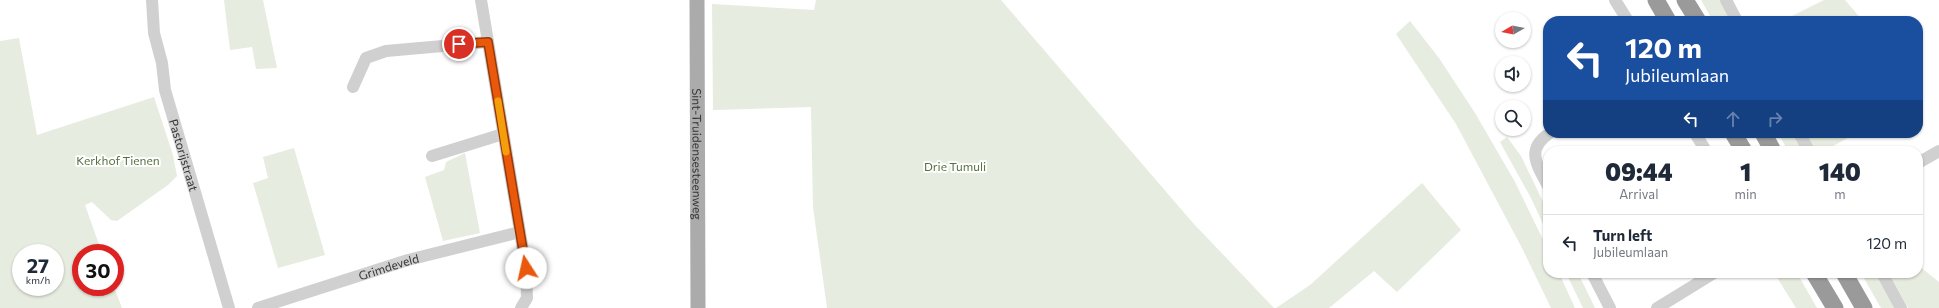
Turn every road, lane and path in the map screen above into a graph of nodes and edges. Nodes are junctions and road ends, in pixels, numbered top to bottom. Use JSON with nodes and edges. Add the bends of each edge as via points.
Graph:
{"nodes":[{"id":1,"x":152,"y":0,"type":"edge"},
{"id":2,"x":481,"y":0,"type":"edge"},
{"id":3,"x":697,"y":0,"type":"edge"},
{"id":4,"x":1615,"y":0,"type":"edge"},
{"id":5,"x":1656,"y":0,"type":"edge"},
{"id":6,"x":1685,"y":0,"type":"edge"},
{"id":7,"x":1726,"y":0,"type":"edge"},
{"id":8,"x":1625,"y":16,"type":"edge"},
{"id":9,"x":1665,"y":16,"type":"edge"},
{"id":10,"x":1695,"y":16,"type":"edge"},
{"id":11,"x":1734,"y":16,"type":"edge"},
{"id":12,"x":488,"y":42,"type":"junction"},
{"id":13,"x":353,"y":87,"type":"dead end"},
{"id":14,"x":503,"y":134,"type":"junction"},
{"id":15,"x":1543,"y":138,"type":"edge"},
{"id":16,"x":1939,"y":151,"type":"edge"},
{"id":17,"x":432,"y":156,"type":"dead end"},
{"id":18,"x":1923,"y":160,"type":"edge"},
{"id":19,"x":1543,"y":176,"type":"edge"},
{"id":20,"x":520,"y":232,"type":"junction"},
{"id":21,"x":1595,"y":278,"type":"edge"},
{"id":22,"x":1706,"y":278,"type":"edge"},
{"id":23,"x":1817,"y":278,"type":"edge"},
{"id":24,"x":1847,"y":278,"type":"edge"},
{"id":25,"x":1885,"y":278,"type":"edge"},
{"id":26,"x":229,"y":308,"type":"edge"},
{"id":27,"x":258,"y":308,"type":"edge"},
{"id":28,"x":521,"y":308,"type":"edge"},
{"id":29,"x":698,"y":308,"type":"edge"},
{"id":30,"x":1610,"y":308,"type":"edge"},
{"id":31,"x":1657,"y":308,"type":"edge"},
{"id":32,"x":1835,"y":308,"type":"edge"},
{"id":33,"x":1864,"y":308,"type":"edge"},
{"id":34,"x":1901,"y":308,"type":"edge"}],
"edges":[{"from":1,"to":26,"type":"street","name":"Pastorijstraat","via":[[154,33],[162,63],[165,90]]},
{"from":2,"to":12,"type":"street"},
{"from":3,"to":29,"type":"main road","name":"Sint-Truidensesteenweg"},
{"from":4,"to":8,"type":"street"},
{"from":5,"to":9,"type":"highway"},
{"from":6,"to":10,"type":"highway"},
{"from":7,"to":11,"type":"street"},
{"from":12,"to":13,"type":"street","via":[[386,51],[366,58]]},
{"from":12,"to":14,"type":"street"},
{"from":14,"to":17,"type":"street"},
{"from":14,"to":20,"type":"street"},
{"from":15,"to":19,"type":"street","via":[[1535,152],[1536,163]]},
{"from":16,"to":18,"type":"street"},
{"from":20,"to":27,"type":"street","name":"Grimdeveld","via":[[408,260]]},
{"from":20,"to":28,"type":"street","via":[[526,268],[527,298]]},
{"from":21,"to":30,"type":"street"},
{"from":22,"to":31,"type":"street"},
{"from":23,"to":32,"type":"highway"},
{"from":24,"to":33,"type":"highway"},
{"from":25,"to":34,"type":"street"}]}
